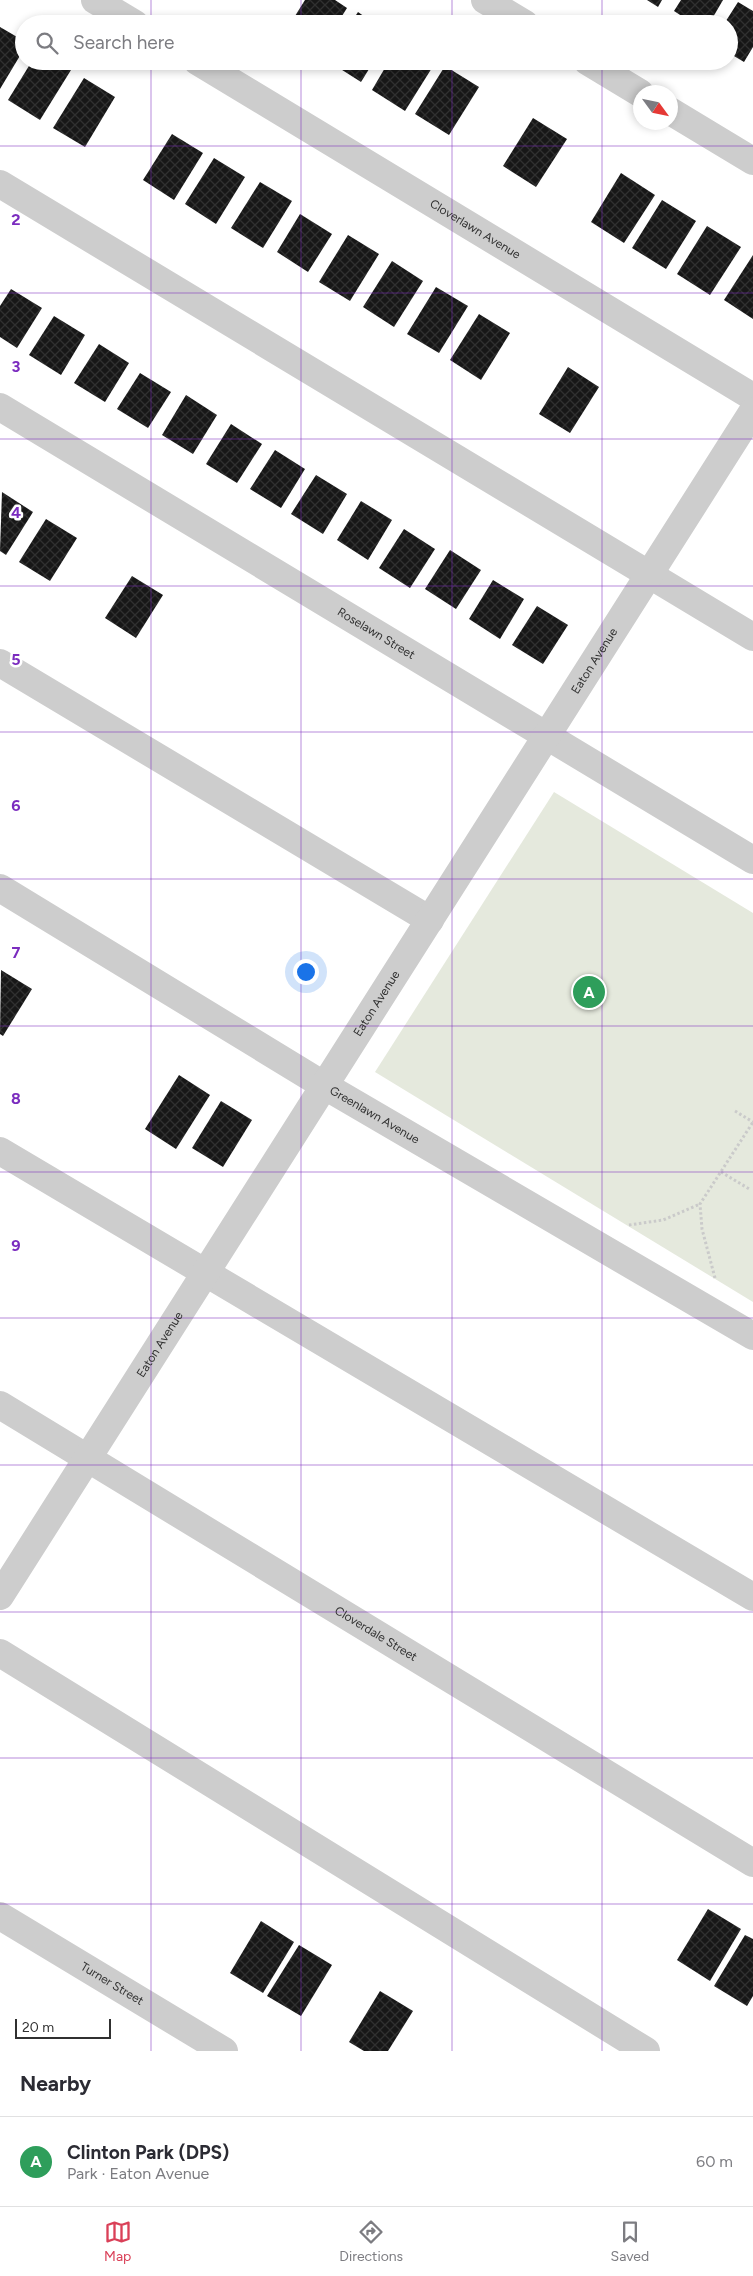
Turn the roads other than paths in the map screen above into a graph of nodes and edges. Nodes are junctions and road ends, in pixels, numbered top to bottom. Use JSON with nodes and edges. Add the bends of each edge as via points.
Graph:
{"nodes":[{"id":1,"x":96,"y":0,"type":"edge"},
{"id":2,"x":485,"y":0,"type":"edge"},
{"id":3,"x":120,"y":15,"type":"edge"},
{"id":4,"x":509,"y":15,"type":"edge"},
{"id":5,"x":212,"y":70,"type":"edge"},
{"id":6,"x":602,"y":70,"type":"edge"},
{"id":7,"x":633,"y":89,"type":"edge"},
{"id":8,"x":678,"y":116,"type":"edge"},
{"id":9,"x":753,"y":161,"type":"edge"},
{"id":10,"x":0,"y":184,"type":"edge"},
{"id":11,"x":753,"y":396,"type":"edge"},
{"id":12,"x":0,"y":407,"type":"edge"},
{"id":13,"x":753,"y":412,"type":"edge"},
{"id":14,"x":649,"y":575,"type":"junction"},
{"id":15,"x":753,"y":637,"type":"edge"},
{"id":16,"x":0,"y":663,"type":"edge"},
{"id":17,"x":547,"y":736,"type":"junction"},
{"id":18,"x":753,"y":860,"type":"edge"},
{"id":19,"x":0,"y":888,"type":"edge"},
{"id":20,"x":430,"y":920,"type":"junction"},
{"id":21,"x":325,"y":1086,"type":"junction"},
{"id":22,"x":0,"y":1151,"type":"edge"},
{"id":23,"x":205,"y":1274,"type":"junction"},
{"id":24,"x":753,"y":1336,"type":"edge"},
{"id":25,"x":0,"y":1405,"type":"edge"},
{"id":26,"x":88,"y":1459,"type":"junction"},
{"id":27,"x":0,"y":1596,"type":"edge"},
{"id":28,"x":753,"y":1597,"type":"edge"},
{"id":29,"x":0,"y":1653,"type":"edge"},
{"id":30,"x":753,"y":1863,"type":"edge"},
{"id":31,"x":0,"y":1916,"type":"edge"},
{"id":32,"x":224,"y":2051,"type":"edge"},
{"id":33,"x":646,"y":2051,"type":"edge"}],
"edges":[{"from":1,"to":3,"type":"street"},
{"from":2,"to":4,"type":"street"},
{"from":5,"to":11,"type":"street","name":"Cloverlawn Avenue"},
{"from":6,"to":7,"type":"street"},
{"from":8,"to":9,"type":"street"},
{"from":10,"to":14,"type":"street"},
{"from":12,"to":17,"type":"street","name":"Roselawn Street"},
{"from":13,"to":14,"type":"street","name":"Eaton Avenue"},
{"from":14,"to":15,"type":"street"},
{"from":14,"to":17,"type":"street","name":"Eaton Avenue"},
{"from":16,"to":20,"type":"street"},
{"from":17,"to":18,"type":"street","name":"Roselawn Street"},
{"from":17,"to":20,"type":"street","name":"Eaton Avenue"},
{"from":19,"to":21,"type":"street","name":"Greenlawn Avenue"},
{"from":20,"to":21,"type":"street","name":"Eaton Avenue"},
{"from":21,"to":23,"type":"street","name":"Eaton Avenue"},
{"from":21,"to":24,"type":"street","name":"Greenlawn Avenue"},
{"from":22,"to":23,"type":"street"},
{"from":23,"to":26,"type":"street","name":"Eaton Avenue"},
{"from":23,"to":28,"type":"street"},
{"from":25,"to":26,"type":"street","name":"Cloverdale Street"},
{"from":26,"to":27,"type":"street","name":"Eaton Avenue"},
{"from":26,"to":30,"type":"street","name":"Cloverdale Street"},
{"from":29,"to":33,"type":"street"},
{"from":31,"to":32,"type":"street","name":"Turner Street"}]}
